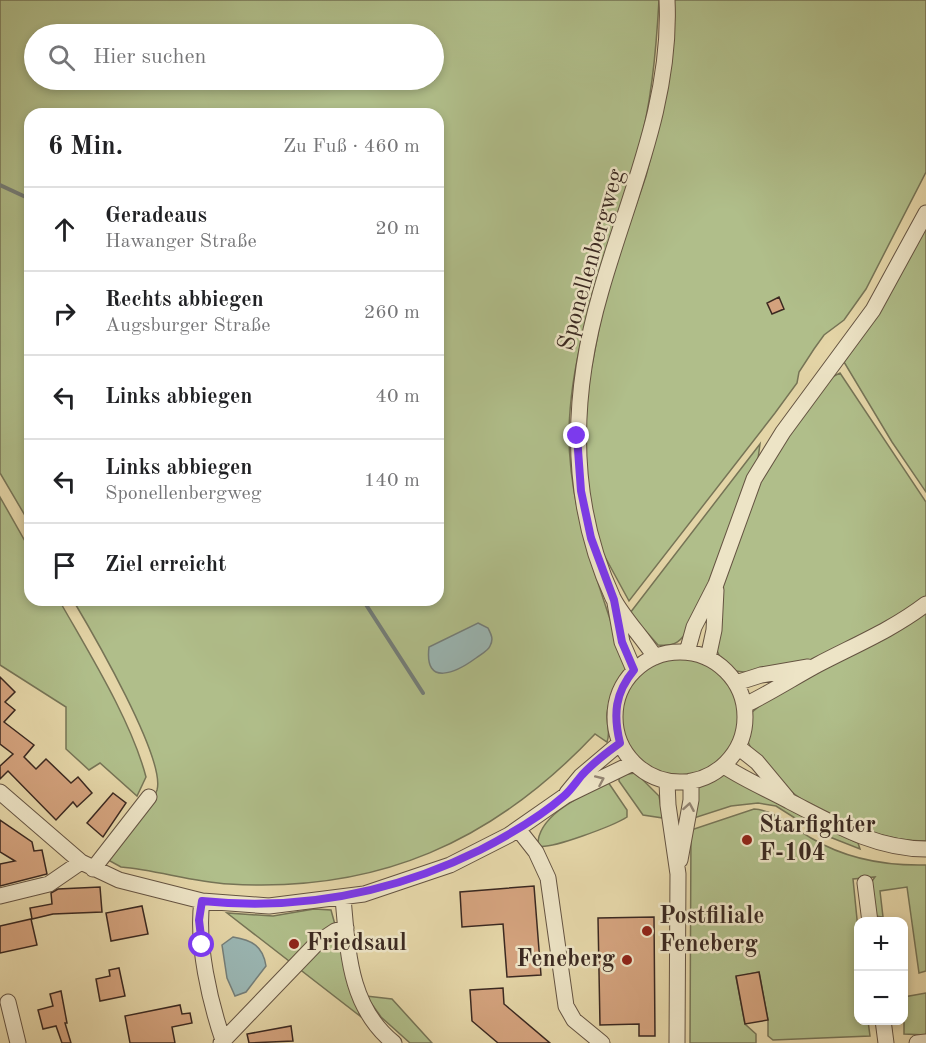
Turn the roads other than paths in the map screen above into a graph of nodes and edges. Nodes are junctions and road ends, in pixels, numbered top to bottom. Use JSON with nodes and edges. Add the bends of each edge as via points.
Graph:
{"nodes":[{"id":1,"x":667,"y":0,"type":"edge"},
{"id":2,"x":926,"y":213,"type":"edge"},
{"id":3,"x":716,"y":584,"type":"junction"},
{"id":4,"x":614,"y":600,"type":"junction"},
{"id":5,"x":926,"y":604,"type":"edge"},
{"id":6,"x":687,"y":652,"type":"junction"},
{"id":7,"x":655,"y":657,"type":"junction"},
{"id":8,"x":708,"y":658,"type":"junction"},
{"id":9,"x":817,"y":665,"type":"junction"},
{"id":10,"x":634,"y":670,"type":"junction"},
{"id":11,"x":736,"y":683,"type":"junction"},
{"id":12,"x":745,"y":705,"type":"junction"},
{"id":13,"x":620,"y":743,"type":"junction"},
{"id":14,"x":738,"y":747,"type":"junction"},
{"id":15,"x":633,"y":763,"type":"junction"},
{"id":16,"x":724,"y":766,"type":"junction"},
{"id":17,"x":691,"y":781,"type":"junction"},
{"id":18,"x":667,"y":782,"type":"junction"},
{"id":19,"x":0,"y":792,"type":"edge"},
{"id":20,"x":565,"y":796,"type":"junction"},
{"id":21,"x":149,"y":797,"type":"dead end"},
{"id":22,"x":789,"y":801,"type":"junction"},
{"id":23,"x":518,"y":829,"type":"junction"},
{"id":24,"x":926,"y":849,"type":"edge"},
{"id":25,"x":87,"y":865,"type":"junction"},
{"id":26,"x":678,"y":874,"type":"junction"},
{"id":27,"x":865,"y":883,"type":"dead end"},
{"id":28,"x":0,"y":897,"type":"edge"},
{"id":29,"x":343,"y":898,"type":"junction"},
{"id":30,"x":202,"y":901,"type":"junction"},
{"id":31,"x":869,"y":917,"type":"edge"},
{"id":32,"x":346,"y":928,"type":"junction"},
{"id":33,"x":8,"y":1002,"type":"dead end"},
{"id":34,"x":884,"y":1025,"type":"edge"},
{"id":35,"x":222,"y":1042,"type":"edge"},
{"id":36,"x":926,"y":1042,"type":"edge"},
{"id":37,"x":18,"y":1043,"type":"edge"},
{"id":38,"x":394,"y":1043,"type":"edge"},
{"id":39,"x":602,"y":1043,"type":"edge"},
{"id":40,"x":677,"y":1043,"type":"edge"},
{"id":41,"x":886,"y":1043,"type":"edge"},
{"id":42,"x":917,"y":1043,"type":"edge"}],
"edges":[{"from":1,"to":4,"type":"street","name":"Sponellenbergweg","via":[[663,70],[655,113],[636,186],[601,291],[579,404],[581,491],[597,559]]},
{"from":2,"to":3,"type":"street","via":[[873,310],[764,460],[747,493]]},
{"from":3,"to":6,"type":"street","via":[[694,627]]},
{"from":3,"to":8,"type":"street"},
{"from":4,"to":7,"type":"street","name":"Sponellenbergweg"},
{"from":4,"to":10,"type":"street","name":"Sponellenbergweg","via":[[622,642]]},
{"from":5,"to":9,"type":"street","via":[[881,634]]},
{"from":6,"to":7,"type":"street"},
{"from":6,"to":8,"type":"street"},
{"from":7,"to":10,"type":"street"},
{"from":8,"to":11,"type":"street"},
{"from":9,"to":11,"type":"street"},
{"from":9,"to":12,"type":"street"},
{"from":10,"to":13,"type":"street","via":[[615,709]]},
{"from":11,"to":12,"type":"street"},
{"from":12,"to":14,"type":"street","via":[[746,722]]},
{"from":13,"to":15,"type":"street"},
{"from":13,"to":20,"type":"street","via":[[581,776]]},
{"from":14,"to":16,"type":"street"},
{"from":14,"to":22,"type":"street","via":[[757,762]]},
{"from":15,"to":18,"type":"street"},
{"from":20,"to":15,"type":"street","one_way":true},
{"from":16,"to":17,"type":"street"},
{"from":16,"to":22,"type":"street"},
{"from":17,"to":18,"type":"street"},
{"from":26,"to":17,"type":"street","one_way":true},
{"from":18,"to":26,"type":"street"},
{"from":19,"to":25,"type":"street"},
{"from":20,"to":23,"type":"street"},
{"from":21,"to":25,"type":"street"},
{"from":22,"to":24,"type":"street","via":[[858,836]]},
{"from":23,"to":29,"type":"street","via":[[450,865],[386,888]]},
{"from":23,"to":39,"type":"street","via":[[536,852],[548,878],[566,1006],[574,1020]]},
{"from":25,"to":28,"type":"street","via":[[49,884]]},
{"from":25,"to":30,"type":"street","via":[[143,888]]},
{"from":26,"to":40,"type":"street"},
{"from":27,"to":31,"type":"street"},
{"from":29,"to":30,"type":"street","via":[[269,906]]},
{"from":29,"to":32,"type":"street"},
{"from":30,"to":35,"type":"street","via":[[202,945]]},
{"from":32,"to":35,"type":"street","via":[[317,943]]},
{"from":32,"to":38,"type":"street","via":[[360,1001],[376,1026]]},
{"from":33,"to":37,"type":"street"},
{"from":34,"to":41,"type":"street"},
{"from":36,"to":42,"type":"street"}]}
